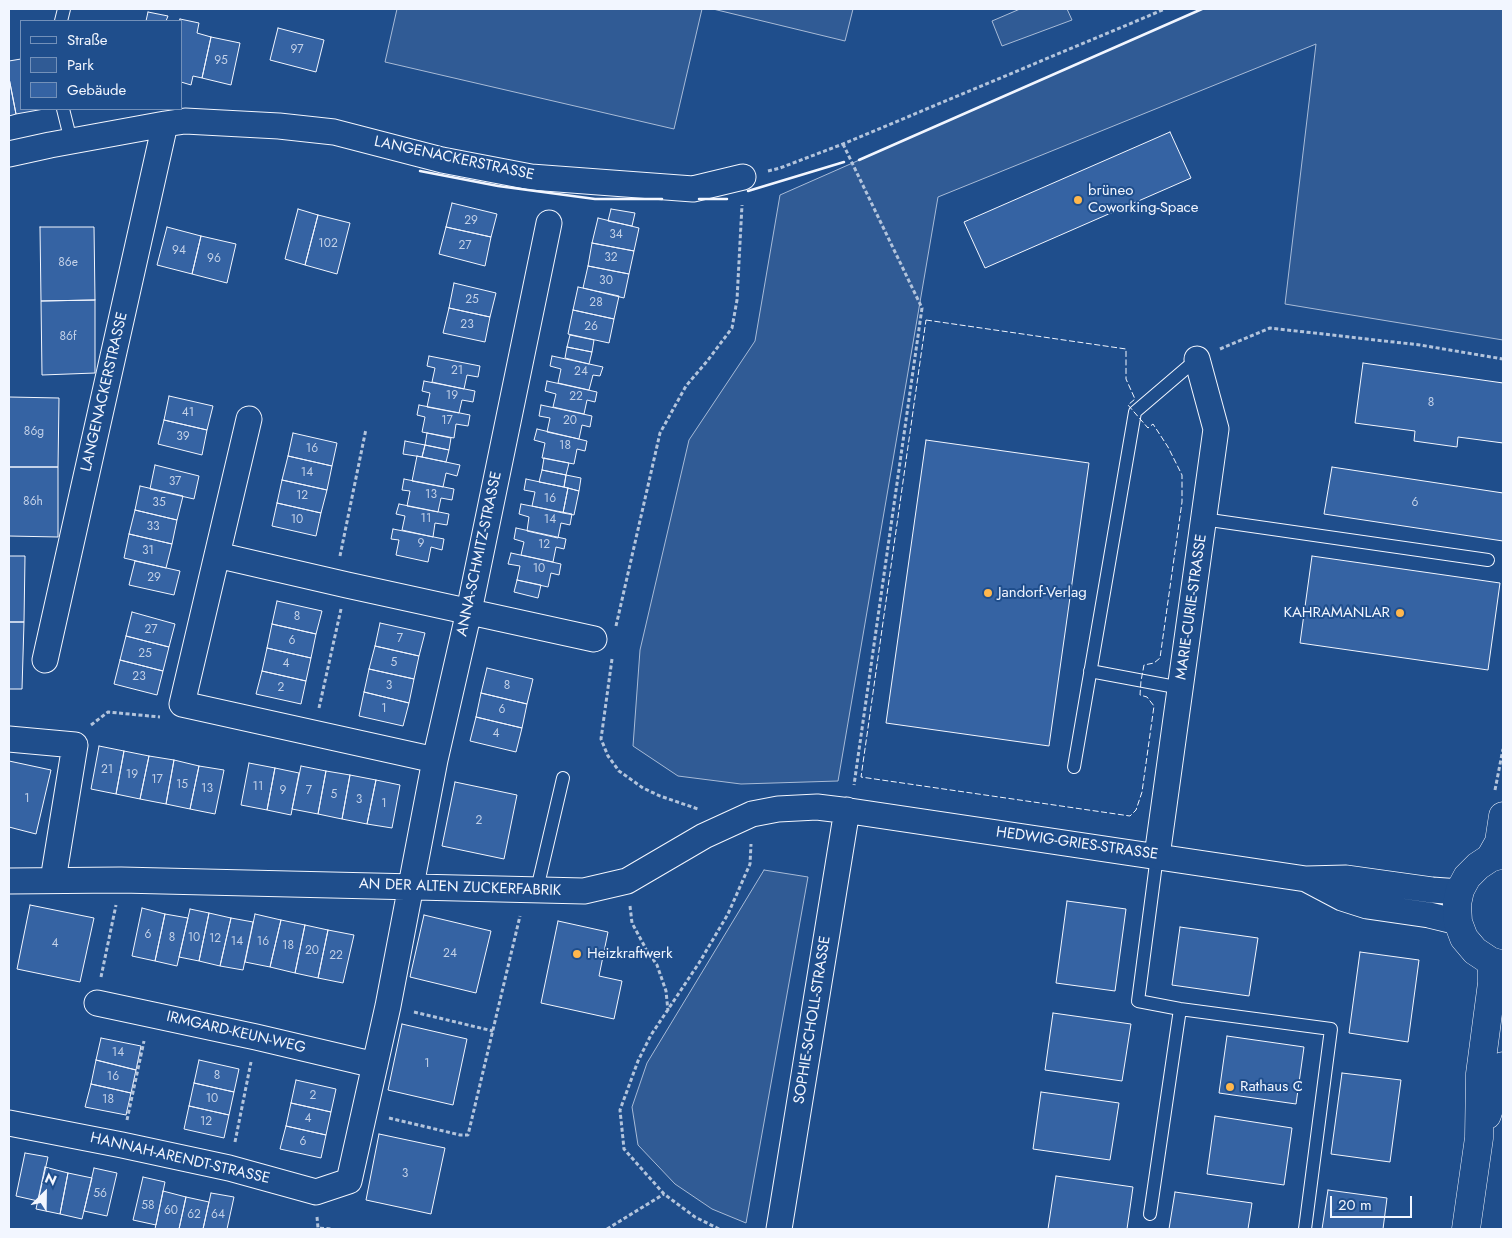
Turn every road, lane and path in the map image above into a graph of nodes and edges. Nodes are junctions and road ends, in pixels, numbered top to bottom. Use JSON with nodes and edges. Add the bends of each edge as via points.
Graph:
{"nodes":[{"id":1,"x":1165,"y":9,"type":"edge"},
{"id":2,"x":63,"y":110,"type":"edge"},
{"id":3,"x":165,"y":124,"type":"junction"},
{"id":4,"x":70,"y":142,"type":"junction"},
{"id":5,"x":843,"y":144,"type":"junction"},
{"id":6,"x":9,"y":154,"type":"edge"},
{"id":7,"x":743,"y":177,"type":"junction"},
{"id":8,"x":549,"y":222,"type":"dead end"},
{"id":9,"x":1197,"y":358,"type":"junction"},
{"id":10,"x":1503,"y":359,"type":"edge"},
{"id":11,"x":249,"y":419,"type":"dead end"},
{"id":12,"x":366,"y":429,"type":"dead end"},
{"id":13,"x":1203,"y":519,"type":"junction"},
{"id":14,"x":216,"y":555,"type":"junction"},
{"id":15,"x":1488,"y":560,"type":"dead end"},
{"id":16,"x":341,"y":584,"type":"junction"},
{"id":17,"x":469,"y":612,"type":"junction"},
{"id":18,"x":605,"y":634,"type":"joint"},
{"id":19,"x":612,"y":656,"type":"dead end"},
{"id":20,"x":45,"y":660,"type":"dead end"},
{"id":21,"x":1090,"y":671,"type":"junction"},
{"id":22,"x":1181,"y":688,"type":"junction"},
{"id":23,"x":182,"y":704,"type":"junction"},
{"id":24,"x":314,"y":733,"type":"junction"},
{"id":25,"x":9,"y":739,"type":"edge"},
{"id":26,"x":75,"y":745,"type":"junction"},
{"id":27,"x":435,"y":760,"type":"junction"},
{"id":28,"x":1074,"y":767,"type":"dead end"},
{"id":29,"x":563,"y":778,"type":"dead end"},
{"id":30,"x":700,"y":810,"type":"dead end"},
{"id":31,"x":849,"y":811,"type":"junction"},
{"id":32,"x":752,"y":814,"type":"junction"},
{"id":33,"x":1503,"y":816,"type":"edge"},
{"id":34,"x":1157,"y":856,"type":"junction"},
{"id":35,"x":1497,"y":856,"type":"edge"},
{"id":36,"x":1306,"y":879,"type":"junction"},
{"id":37,"x":53,"y":880,"type":"junction"},
{"id":38,"x":121,"y":880,"type":"junction"},
{"id":39,"x":9,"y":881,"type":"edge"},
{"id":40,"x":627,"y":881,"type":"junction"},
{"id":41,"x":411,"y":886,"type":"junction"},
{"id":42,"x":531,"y":889,"type":"junction"},
{"id":43,"x":1460,"y":892,"type":"junction"},
{"id":44,"x":1458,"y":922,"type":"junction"},
{"id":45,"x":1497,"y":963,"type":"edge"},
{"id":46,"x":96,"y":1003,"type":"joint"},
{"id":47,"x":388,"y":1006,"type":"junction"},
{"id":48,"x":1180,"y":1009,"type":"junction"},
{"id":49,"x":668,"y":1011,"type":"junction"},
{"id":50,"x":150,"y":1014,"type":"junction"},
{"id":51,"x":493,"y":1031,"type":"junction"},
{"id":52,"x":256,"y":1037,"type":"junction"},
{"id":53,"x":376,"y":1065,"type":"junction"},
{"id":54,"x":1503,"y":1066,"type":"edge"},
{"id":55,"x":364,"y":1112,"type":"junction"},
{"id":56,"x":9,"y":1123,"type":"edge"},
{"id":57,"x":1479,"y":1138,"type":"junction"},
{"id":58,"x":122,"y":1145,"type":"junction"},
{"id":59,"x":229,"y":1168,"type":"junction"},
{"id":60,"x":664,"y":1194,"type":"junction"},
{"id":61,"x":1150,"y":1214,"type":"dead end"},
{"id":62,"x":607,"y":1229,"type":"edge"},
{"id":63,"x":719,"y":1229,"type":"edge"},
{"id":64,"x":779,"y":1229,"type":"edge"},
{"id":65,"x":1305,"y":1229,"type":"edge"},
{"id":66,"x":1466,"y":1229,"type":"edge"}],
"edges":[{"from":1,"to":5,"type":"path"},
{"from":2,"to":4,"type":"lane"},
{"from":3,"to":4,"type":"street","name":"LANGENACKERSTRASSE"},
{"from":3,"to":7,"type":"street","name":"LANGENACKERSTRASSE","via":[[185,121],[270,125],[334,132],[442,160],[531,177],[692,189]]},
{"from":3,"to":20,"type":"street","name":"LANGENACKERSTRASSE"},
{"from":4,"to":6,"type":"street","name":"LANGENACKERSTRASSE"},
{"from":5,"to":7,"type":"path","via":[[780,168]]},
{"from":5,"to":31,"type":"path","via":[[922,308]]},
{"from":7,"to":18,"type":"path","via":[[737,300],[732,328],[686,386],[660,433]]},
{"from":8,"to":17,"type":"street","name":"ANNA-SCHMITZ-STRASSE"},
{"from":9,"to":10,"type":"path","via":[[1270,328],[1420,345]]},
{"from":9,"to":13,"type":"street","name":"MARIE-CURIE-STRASSE","via":[[1216,429]]},
{"from":9,"to":21,"type":"lane","via":[[1135,412]]},
{"from":11,"to":14,"type":"street"},
{"from":12,"to":16,"type":"path"},
{"from":13,"to":15,"type":"lane"},
{"from":13,"to":22,"type":"street","name":"MARIE-CURIE-STRASSE"},
{"from":14,"to":16,"type":"street"},
{"from":14,"to":23,"type":"street"},
{"from":16,"to":17,"type":"street"},
{"from":16,"to":24,"type":"path"},
{"from":17,"to":18,"type":"street"},
{"from":17,"to":27,"type":"street","name":"ANNA-SCHMITZ-STRASSE"},
{"from":19,"to":30,"type":"path","via":[[601,739],[608,756],[619,771],[643,788]]},
{"from":21,"to":22,"type":"lane"},
{"from":21,"to":28,"type":"lane"},
{"from":22,"to":34,"type":"street","name":"MARIE-CURIE-STRASSE"},
{"from":23,"to":24,"type":"street"},
{"from":23,"to":26,"type":"path","via":[[173,718],[108,712],[85,730]]},
{"from":24,"to":27,"type":"street"},
{"from":25,"to":26,"type":"street"},
{"from":26,"to":37,"type":"street"},
{"from":27,"to":41,"type":"street","name":"ANNA-SCHMITZ-STRASSE"},
{"from":29,"to":42,"type":"lane"},
{"from":31,"to":32,"type":"street","name":"AN DER ALTEN ZUCKERFABRIK","via":[[807,808]]},
{"from":31,"to":34,"type":"street","name":"HEDWIG-GRIES-STRASSE"},
{"from":31,"to":64,"type":"street","name":"SOPHIE-SCHOLL-STRASSE"},
{"from":32,"to":40,"type":"street","name":"AN DER ALTEN ZUCKERFABRIK","via":[[704,836]]},
{"from":32,"to":49,"type":"path","via":[[750,864],[728,914]]},
{"from":33,"to":35,"type":"street"},
{"from":34,"to":36,"type":"street","name":"HEDWIG-GRIES-STRASSE"},
{"from":34,"to":48,"type":"lane","via":[[1138,1002]]},
{"from":35,"to":43,"type":"street","via":[[1467,876]]},
{"from":36,"to":43,"type":"street","name":"HEDWIG-GRIES-STRASSE","via":[[1346,878]]},
{"from":36,"to":44,"type":"street","name":"HEDWIG-GRIES-STRASSE","via":[[1342,898],[1367,906]]},
{"from":37,"to":38,"type":"street","name":"AN DER ALTEN ZUCKERFABRIK"},
{"from":37,"to":39,"type":"street","name":"AN DER ALTEN ZUCKERFABRIK"},
{"from":38,"to":41,"type":"street","name":"AN DER ALTEN ZUCKERFABRIK"},
{"from":38,"to":46,"type":"path"},
{"from":40,"to":42,"type":"street","name":"AN DER ALTEN ZUCKERFABRIK","via":[[584,891]]},
{"from":40,"to":49,"type":"path","via":[[632,923],[657,965],[666,991]]},
{"from":41,"to":42,"type":"street","name":"AN DER ALTEN ZUCKERFABRIK"},
{"from":41,"to":47,"type":"street"},
{"from":42,"to":51,"type":"path"},
{"from":43,"to":44,"type":"street"},
{"from":44,"to":45,"type":"street","via":[[1464,938],[1475,951]]},
{"from":45,"to":57,"type":"street","via":[[1492,971],[1480,1074]]},
{"from":46,"to":50,"type":"street","name":"IRMGARD-KEUN-WEG"},
{"from":47,"to":51,"type":"path"},
{"from":47,"to":53,"type":"street"},
{"from":48,"to":61,"type":"lane"},
{"from":48,"to":65,"type":"lane","via":[[1331,1029]]},
{"from":49,"to":60,"type":"path","via":[[638,1061],[620,1110],[624,1149]]},
{"from":50,"to":52,"type":"street","name":"IRMGARD-KEUN-WEG"},
{"from":50,"to":58,"type":"path"},
{"from":51,"to":55,"type":"path","via":[[468,1134],[460,1135]]},
{"from":52,"to":53,"type":"street","name":"IRMGARD-KEUN-WEG"},
{"from":52,"to":59,"type":"path"},
{"from":53,"to":55,"type":"street"},
{"from":54,"to":57,"type":"street"},
{"from":55,"to":59,"type":"street","name":"HANNAH-ARENDT-STRASSE","via":[[349,1181],[316,1192]]},
{"from":56,"to":58,"type":"street","name":"HANNAH-ARENDT-STRASSE"},
{"from":57,"to":66,"type":"street"},
{"from":58,"to":59,"type":"street","name":"HANNAH-ARENDT-STRASSE"},
{"from":60,"to":62,"type":"path"},
{"from":60,"to":63,"type":"path","via":[[695,1217]]}]}
